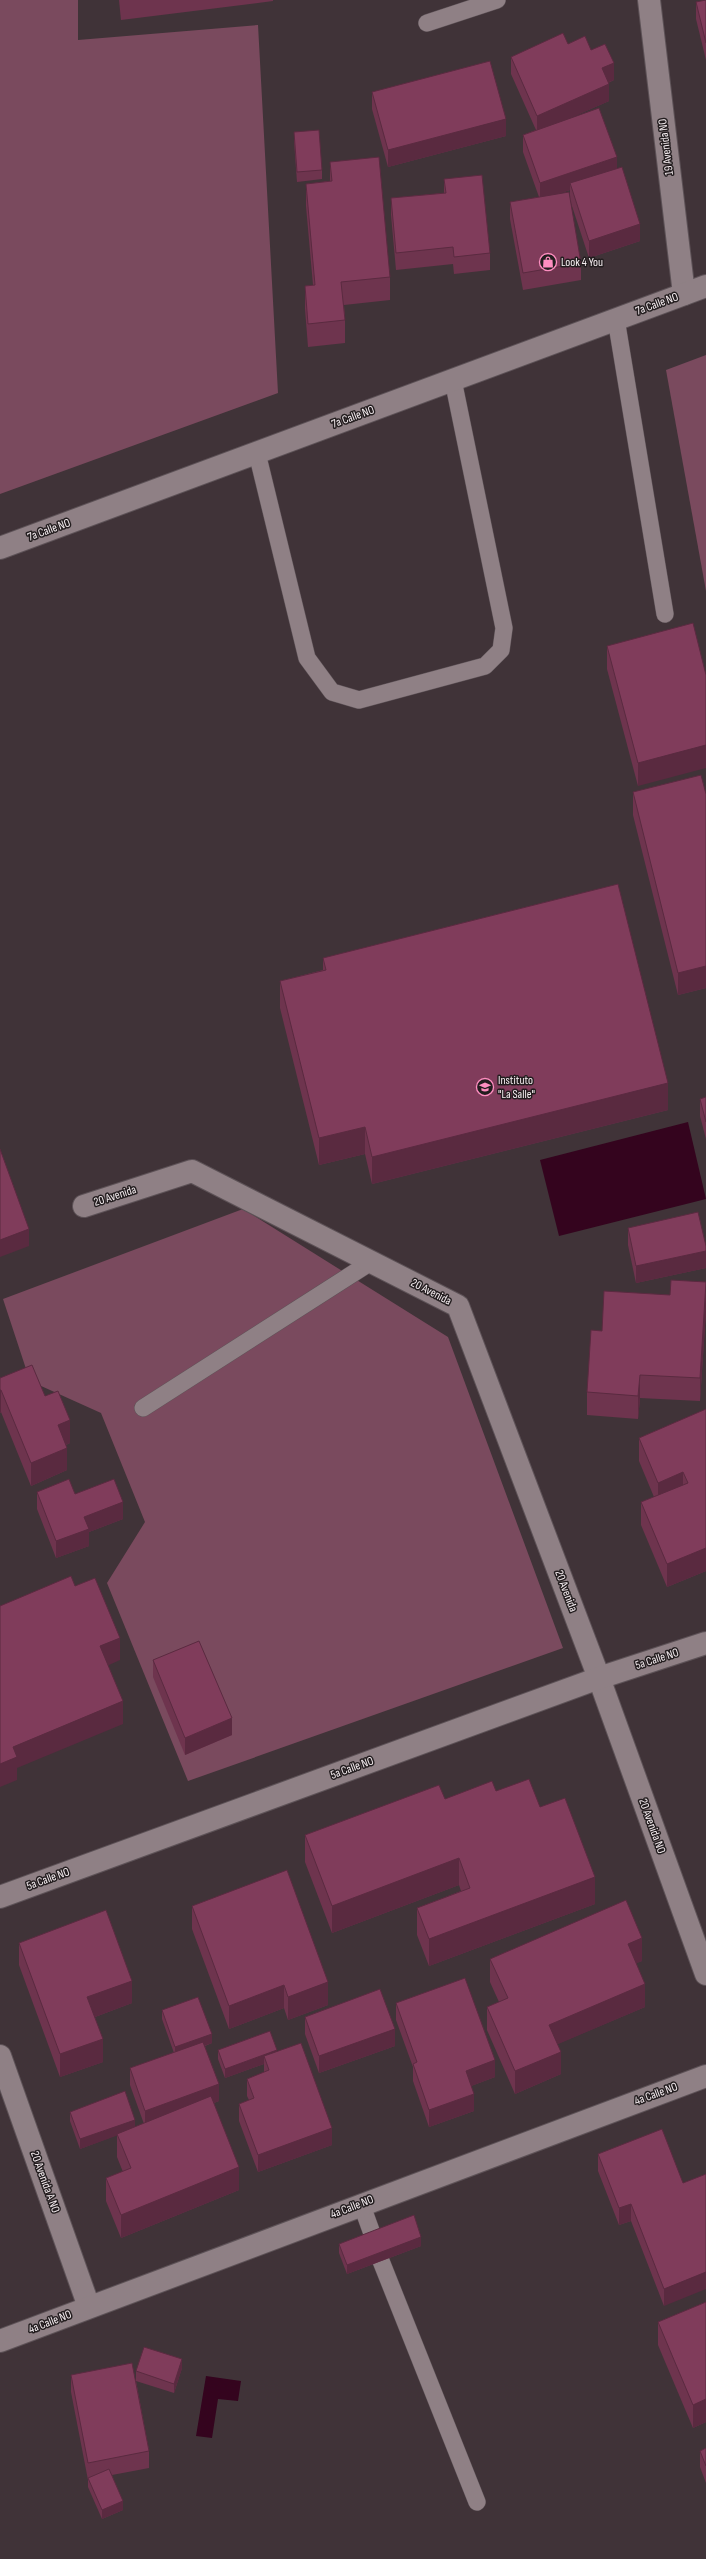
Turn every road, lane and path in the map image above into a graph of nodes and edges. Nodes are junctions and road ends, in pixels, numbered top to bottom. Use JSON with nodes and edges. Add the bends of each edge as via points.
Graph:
{"nodes":[{"id":1,"x":496,"y":0,"type":"edge"},
{"id":2,"x":649,"y":0,"type":"edge"},
{"id":3,"x":427,"y":23,"type":"dead end"},
{"id":4,"x":706,"y":286,"type":"edge"},
{"id":5,"x":684,"y":294,"type":"junction"},
{"id":6,"x":616,"y":319,"type":"junction"},
{"id":7,"x":454,"y":380,"type":"junction"},
{"id":8,"x":257,"y":453,"type":"junction"},
{"id":9,"x":0,"y":548,"type":"edge"},
{"id":10,"x":665,"y":614,"type":"dead end"},
{"id":11,"x":84,"y":1206,"type":"dead end"},
{"id":12,"x":371,"y":1262,"type":"junction"},
{"id":13,"x":143,"y":1408,"type":"dead end"},
{"id":14,"x":706,"y":1643,"type":"edge"},
{"id":15,"x":599,"y":1678,"type":"junction"},
{"id":16,"x":0,"y":1897,"type":"edge"},
{"id":17,"x":706,"y":1974,"type":"edge"},
{"id":18,"x":0,"y":2056,"type":"edge"},
{"id":19,"x":706,"y":2076,"type":"edge"},
{"id":20,"x":360,"y":2204,"type":"junction"},
{"id":21,"x":374,"y":2239,"type":"edge"},
{"id":22,"x":381,"y":2261,"type":"edge"},
{"id":23,"x":89,"y":2307,"type":"junction"},
{"id":24,"x":0,"y":2341,"type":"edge"},
{"id":25,"x":476,"y":2502,"type":"dead end"}],
"edges":[{"from":1,"to":3,"type":"lane"},
{"from":2,"to":5,"type":"street","name":"19 Avenida NO"},
{"from":4,"to":5,"type":"street","name":"7a Calle NO"},
{"from":5,"to":6,"type":"street","name":"7a Calle NO"},
{"from":6,"to":7,"type":"street","name":"7a Calle NO"},
{"from":6,"to":10,"type":"lane"},
{"from":7,"to":8,"type":"street","name":"7a Calle NO"},
{"from":7,"to":8,"type":"lane","via":[[504,628],[501,650],[484,666],[359,700],[332,692],[307,658]]},
{"from":8,"to":9,"type":"street","name":"7a Calle NO"},
{"from":11,"to":12,"type":"street","name":"20 Avenida","via":[[192,1171]]},
{"from":12,"to":13,"type":"lane"},
{"from":12,"to":15,"type":"street","name":"20 Avenida","via":[[458,1306]]},
{"from":14,"to":15,"type":"street","name":"5a Calle NO"},
{"from":15,"to":16,"type":"street","name":"5a Calle NO"},
{"from":15,"to":17,"type":"street","name":"20 Avenida NO"},
{"from":18,"to":23,"type":"street","name":"20 Avenida A NO"},
{"from":19,"to":20,"type":"street","name":"4a Calle NO"},
{"from":20,"to":21,"type":"lane"},
{"from":20,"to":23,"type":"street","name":"4a Calle NO"},
{"from":22,"to":25,"type":"lane"},
{"from":23,"to":24,"type":"street","name":"4a Calle NO"}]}
